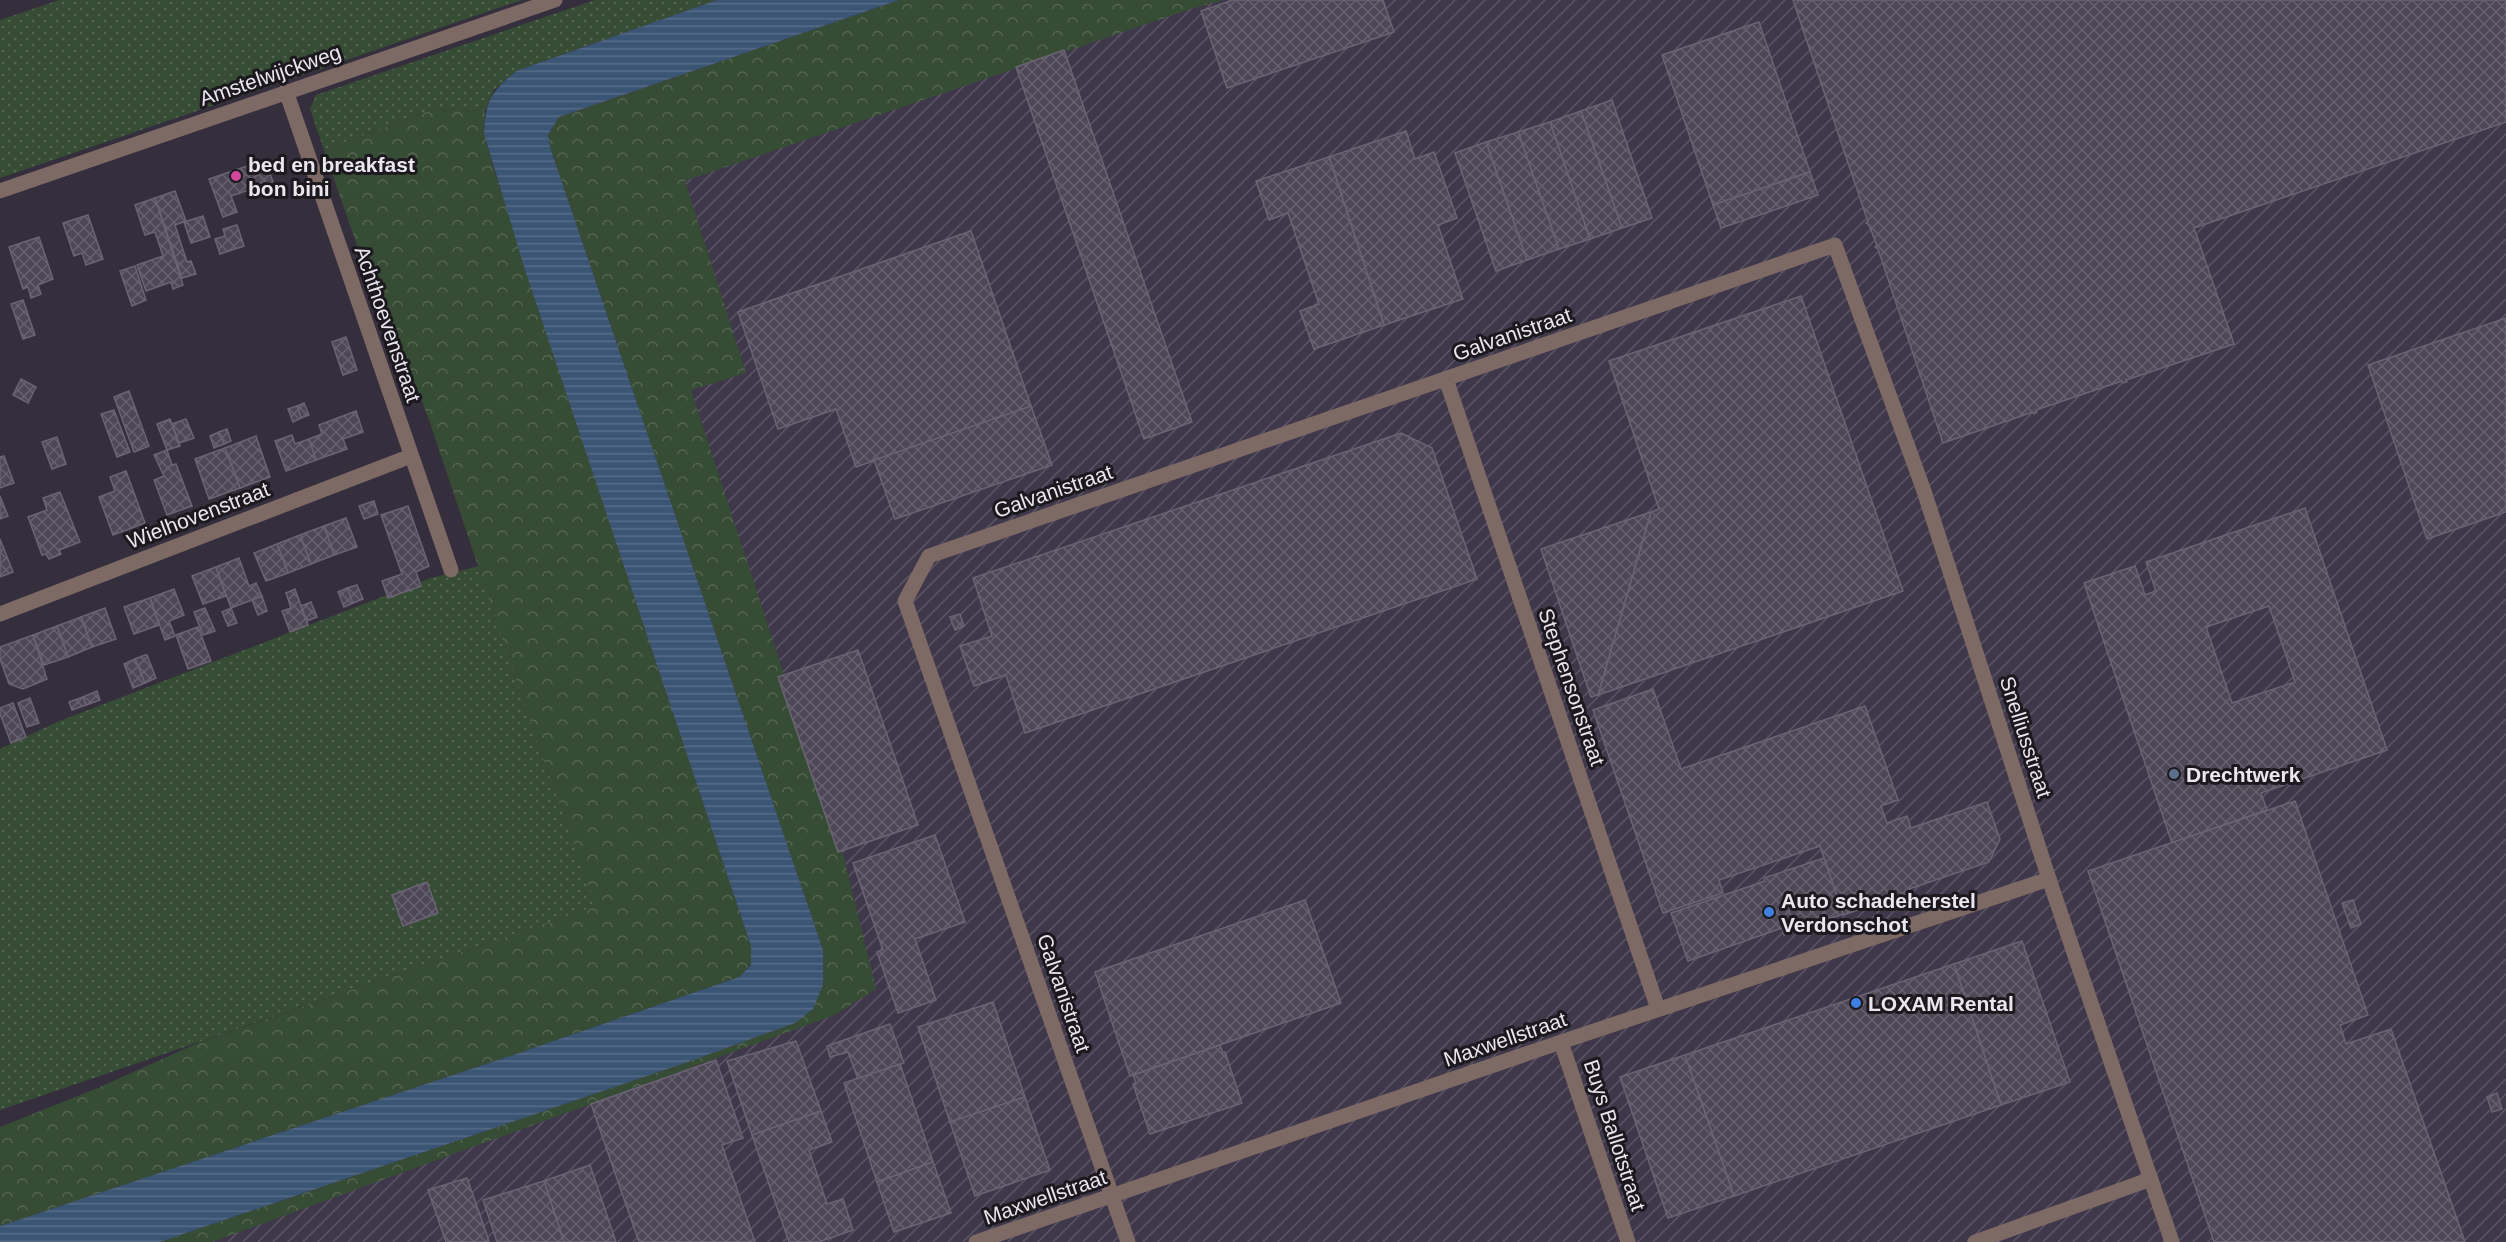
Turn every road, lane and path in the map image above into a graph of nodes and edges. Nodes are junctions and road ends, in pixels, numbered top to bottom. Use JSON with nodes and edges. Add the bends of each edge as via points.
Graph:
{"nodes":[{"id":1,"x":555,"y":0,"type":"edge"},
{"id":2,"x":286,"y":92,"type":"junction"},
{"id":3,"x":0,"y":191,"type":"edge"},
{"id":4,"x":1835,"y":245,"type":"joint"},
{"id":5,"x":1446,"y":379,"type":"junction"},
{"id":6,"x":411,"y":456,"type":"junction"},
{"id":7,"x":452,"y":570,"type":"dead end"},
{"id":8,"x":0,"y":614,"type":"edge"},
{"id":9,"x":2049,"y":879,"type":"junction"},
{"id":10,"x":1658,"y":1009,"type":"junction"},
{"id":11,"x":1561,"y":1042,"type":"junction"},
{"id":12,"x":2151,"y":1179,"type":"junction"},
{"id":13,"x":1113,"y":1196,"type":"junction"},
{"id":14,"x":2167,"y":1240,"type":"edge"},
{"id":15,"x":976,"y":1242,"type":"edge"},
{"id":16,"x":1128,"y":1242,"type":"edge"},
{"id":17,"x":1628,"y":1242,"type":"edge"},
{"id":18,"x":1975,"y":1242,"type":"edge"}],
"edges":[{"from":1,"to":2,"type":"street","name":"Amstelwijckweg"},
{"from":2,"to":3,"type":"street","name":"Amstelwijckweg"},
{"from":2,"to":6,"type":"street","name":"Achthoevenstraat"},
{"from":4,"to":5,"type":"street","name":"Galvanistraat"},
{"from":4,"to":9,"type":"street","name":"Snelliusstraat","via":[[1934,520]]},
{"from":5,"to":10,"type":"street","name":"Stephensonstraat"},
{"from":5,"to":13,"type":"street","name":"Galvanistraat","via":[[929,556],[905,601]]},
{"from":6,"to":7,"type":"street","name":"Achthoevenstraat"},
{"from":6,"to":8,"type":"street","name":"Wielhovenstraat"},
{"from":9,"to":10,"type":"street","name":"Maxwellstraat"},
{"from":9,"to":12,"type":"street","name":"Snelliusstraat"},
{"from":10,"to":11,"type":"street","name":"Maxwellstraat"},
{"from":11,"to":13,"type":"street","name":"Maxwellstraat"},
{"from":11,"to":17,"type":"street","name":"Buys Ballotstraat"},
{"from":12,"to":14,"type":"street","name":"Snelliusstraat"},
{"from":12,"to":18,"type":"street"},
{"from":13,"to":15,"type":"street","name":"Maxwellstraat"},
{"from":13,"to":16,"type":"street","name":"Galvanistraat"}]}
